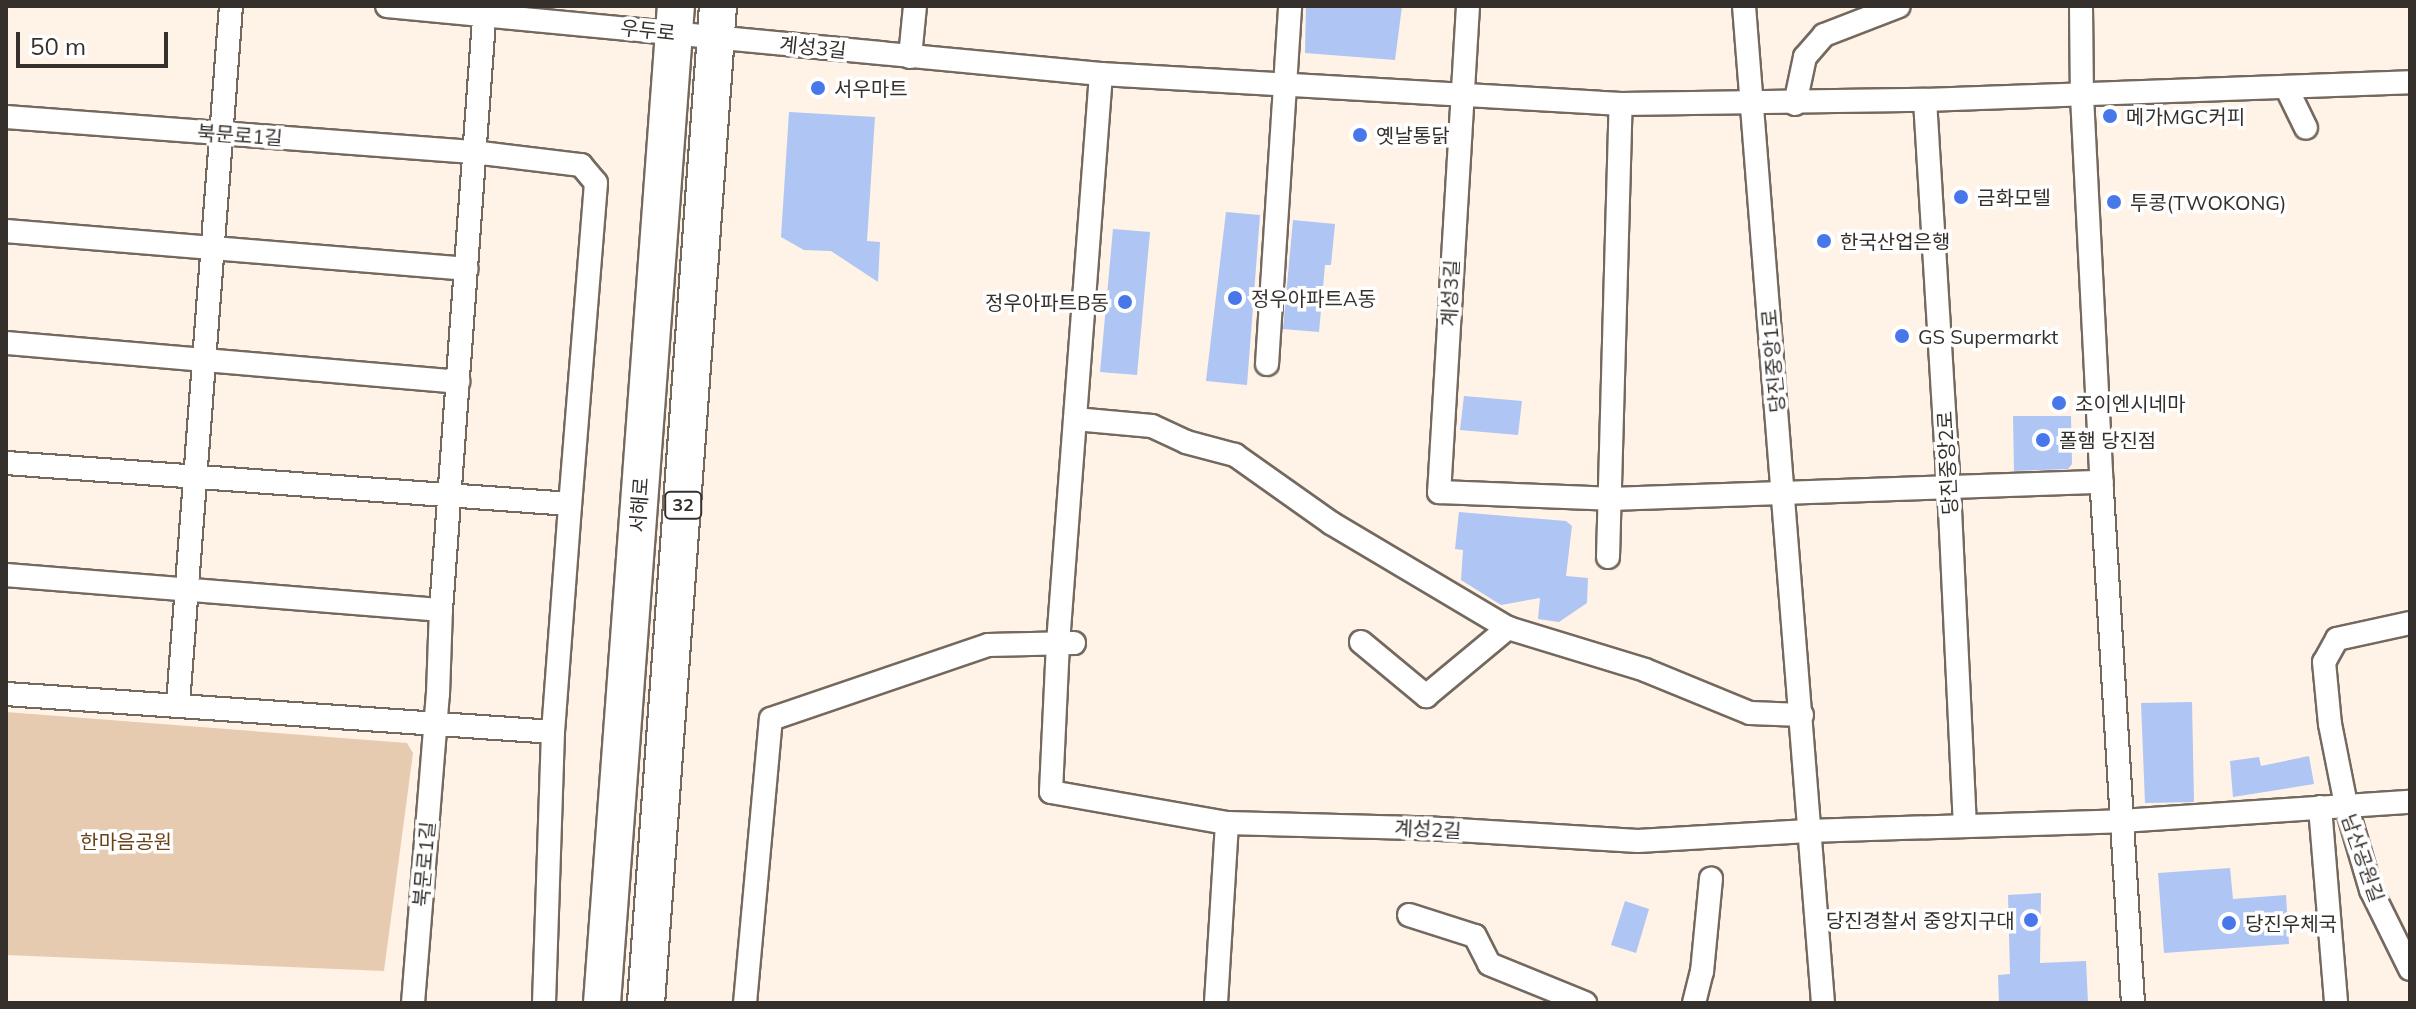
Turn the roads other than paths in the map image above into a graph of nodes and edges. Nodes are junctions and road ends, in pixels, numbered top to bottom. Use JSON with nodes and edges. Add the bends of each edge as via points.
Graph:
{"nodes":[{"id":1,"x":231,"y":6,"type":"edge"},
{"id":2,"x":387,"y":6,"type":"edge"},
{"id":3,"x":915,"y":6,"type":"edge"},
{"id":4,"x":1290,"y":6,"type":"edge"},
{"id":5,"x":1468,"y":6,"type":"edge"},
{"id":6,"x":1744,"y":6,"type":"edge"},
{"id":7,"x":1899,"y":6,"type":"edge"},
{"id":8,"x":2081,"y":6,"type":"edge"},
{"id":9,"x":485,"y":10,"type":"edge"},
{"id":10,"x":675,"y":19,"type":"edge"},
{"id":11,"x":718,"y":21,"type":"edge"},
{"id":12,"x":910,"y":57,"type":"junction"},
{"id":13,"x":1101,"y":74,"type":"junction"},
{"id":14,"x":2410,"y":82,"type":"edge"},
{"id":15,"x":1285,"y":87,"type":"junction"},
{"id":16,"x":2287,"y":89,"type":"junction"},
{"id":17,"x":1462,"y":95,"type":"junction"},
{"id":18,"x":2082,"y":96,"type":"junction"},
{"id":19,"x":1925,"y":100,"type":"junction"},
{"id":20,"x":1621,"y":104,"type":"junction"},
{"id":21,"x":1795,"y":104,"type":"junction"},
{"id":22,"x":1750,"y":105,"type":"junction"},
{"id":23,"x":6,"y":117,"type":"edge"},
{"id":24,"x":2306,"y":128,"type":"dead end"},
{"id":25,"x":222,"y":134,"type":"junction"},
{"id":26,"x":475,"y":152,"type":"junction"},
{"id":27,"x":6,"y":231,"type":"edge"},
{"id":28,"x":213,"y":246,"type":"junction"},
{"id":29,"x":466,"y":269,"type":"junction"},
{"id":30,"x":6,"y":343,"type":"edge"},
{"id":31,"x":205,"y":359,"type":"junction"},
{"id":32,"x":1267,"y":364,"type":"dead end"},
{"id":33,"x":458,"y":382,"type":"junction"},
{"id":34,"x":1075,"y":419,"type":"junction"},
{"id":35,"x":6,"y":463,"type":"edge"},
{"id":36,"x":196,"y":475,"type":"junction"},
{"id":37,"x":2102,"y":482,"type":"junction"},
{"id":38,"x":1949,"y":488,"type":"junction"},
{"id":39,"x":1784,"y":491,"type":"junction"},
{"id":40,"x":449,"y":498,"type":"junction"},
{"id":41,"x":1610,"y":499,"type":"junction"},
{"id":42,"x":570,"y":504,"type":"junction"},
{"id":43,"x":1608,"y":557,"type":"dead end"},
{"id":44,"x":6,"y":575,"type":"edge"},
{"id":45,"x":187,"y":592,"type":"junction"},
{"id":46,"x":441,"y":610,"type":"junction"},
{"id":47,"x":2410,"y":623,"type":"edge"},
{"id":48,"x":1508,"y":628,"type":"junction"},
{"id":49,"x":1361,"y":642,"type":"dead end"},
{"id":50,"x":1066,"y":643,"type":"junction"},
{"id":51,"x":6,"y":694,"type":"edge"},
{"id":52,"x":178,"y":704,"type":"junction"},
{"id":53,"x":1802,"y":715,"type":"junction"},
{"id":54,"x":436,"y":724,"type":"junction"},
{"id":55,"x":553,"y":732,"type":"junction"},
{"id":56,"x":2410,"y":802,"type":"edge"},
{"id":57,"x":2346,"y":805,"type":"junction"},
{"id":58,"x":2320,"y":807,"type":"junction"},
{"id":59,"x":2121,"y":821,"type":"junction"},
{"id":60,"x":1227,"y":823,"type":"junction"},
{"id":61,"x":1965,"y":826,"type":"junction"},
{"id":62,"x":1808,"y":831,"type":"junction"},
{"id":63,"x":1711,"y":878,"type":"dead end"},
{"id":64,"x":1409,"y":915,"type":"dead end"},
{"id":65,"x":2404,"y":946,"type":"edge"},
{"id":66,"x":2410,"y":969,"type":"edge"},
{"id":67,"x":413,"y":1003,"type":"edge"},
{"id":68,"x":544,"y":1003,"type":"edge"},
{"id":69,"x":602,"y":1003,"type":"edge"},
{"id":70,"x":646,"y":1003,"type":"edge"},
{"id":71,"x":745,"y":1003,"type":"edge"},
{"id":72,"x":1216,"y":1003,"type":"edge"},
{"id":73,"x":1585,"y":1003,"type":"edge"},
{"id":74,"x":1694,"y":1003,"type":"edge"},
{"id":75,"x":1823,"y":1003,"type":"edge"},
{"id":76,"x":2133,"y":1003,"type":"edge"},
{"id":77,"x":2336,"y":1003,"type":"edge"}],
"edges":[{"from":1,"to":25,"type":"street"},
{"from":2,"to":9,"type":"street","name":"우두로"},
{"from":3,"to":12,"type":"street"},
{"from":4,"to":15,"type":"street"},
{"from":5,"to":17,"type":"street","name":"계성3길"},
{"from":6,"to":22,"type":"street","name":"당진중앙1로"},
{"from":7,"to":21,"type":"street","via":[[1824,35],[1805,57]]},
{"from":8,"to":18,"type":"street"},
{"from":9,"to":10,"type":"street","name":"우두로"},
{"from":9,"to":26,"type":"street","name":"북문로1길"},
{"from":10,"to":11,"type":"street","name":"우두로"},
{"from":10,"to":69,"type":"main road","name":"서해로"},
{"from":11,"to":12,"type":"street","name":"계성3길"},
{"from":11,"to":70,"type":"main road","number":"32"},
{"from":12,"to":13,"type":"street","name":"계성3길"},
{"from":13,"to":15,"type":"street","name":"계성3길"},
{"from":13,"to":34,"type":"street"},
{"from":14,"to":16,"type":"street"},
{"from":15,"to":17,"type":"street","name":"계성3길"},
{"from":15,"to":32,"type":"street"},
{"from":16,"to":18,"type":"street"},
{"from":16,"to":24,"type":"street"},
{"from":17,"to":20,"type":"street","name":"계성3길"},
{"from":17,"to":41,"type":"street","name":"계성3길","via":[[1439,492]]},
{"from":18,"to":19,"type":"street"},
{"from":18,"to":37,"type":"street"},
{"from":19,"to":21,"type":"street"},
{"from":19,"to":38,"type":"street","name":"당진중앙2로"},
{"from":20,"to":22,"type":"street","name":"계성3길"},
{"from":20,"to":41,"type":"street"},
{"from":21,"to":22,"type":"street"},
{"from":22,"to":39,"type":"street","name":"당진중앙1로"},
{"from":23,"to":25,"type":"street","name":"북문로1길"},
{"from":25,"to":26,"type":"street","name":"북문로1길"},
{"from":25,"to":28,"type":"street"},
{"from":26,"to":29,"type":"street","name":"북문로1길"},
{"from":26,"to":42,"type":"street","name":"북문로1길","via":[[581,165],[596,183]]},
{"from":27,"to":28,"type":"street"},
{"from":28,"to":29,"type":"street"},
{"from":28,"to":31,"type":"street"},
{"from":29,"to":33,"type":"street","name":"북문로1길"},
{"from":30,"to":31,"type":"street"},
{"from":31,"to":33,"type":"street"},
{"from":31,"to":36,"type":"street"},
{"from":33,"to":40,"type":"street","name":"북문로1길"},
{"from":34,"to":48,"type":"street","via":[[1152,426],[1235,455],[1331,523]]},
{"from":34,"to":50,"type":"street"},
{"from":35,"to":36,"type":"street"},
{"from":36,"to":40,"type":"street"},
{"from":36,"to":45,"type":"street"},
{"from":37,"to":38,"type":"street"},
{"from":37,"to":59,"type":"street"},
{"from":38,"to":39,"type":"street"},
{"from":38,"to":61,"type":"street","name":"당진중앙2로"},
{"from":39,"to":41,"type":"street"},
{"from":39,"to":53,"type":"street","name":"당진중앙1로"},
{"from":40,"to":42,"type":"street"},
{"from":40,"to":46,"type":"street","name":"북문로1길"},
{"from":41,"to":43,"type":"street"},
{"from":42,"to":55,"type":"street","name":"북문로1길"},
{"from":44,"to":45,"type":"street"},
{"from":45,"to":46,"type":"street"},
{"from":45,"to":52,"type":"street"},
{"from":46,"to":54,"type":"street","name":"북문로1길"},
{"from":47,"to":57,"type":"street","via":[[2337,639],[2324,662]]},
{"from":48,"to":49,"type":"street","via":[[1426,696]]},
{"from":48,"to":53,"type":"street","via":[[1645,670],[1750,713]]},
{"from":50,"to":60,"type":"street","name":"계성2길","via":[[1051,792]]},
{"from":50,"to":71,"type":"street","via":[[988,645],[771,719]]},
{"from":51,"to":52,"type":"street"},
{"from":52,"to":54,"type":"street"},
{"from":53,"to":62,"type":"street","name":"당진중앙1로"},
{"from":54,"to":55,"type":"street"},
{"from":54,"to":67,"type":"street","name":"북문로1길"},
{"from":55,"to":68,"type":"street","name":"북문로1길"},
{"from":56,"to":57,"type":"street","name":"남산공원길"},
{"from":57,"to":58,"type":"street"},
{"from":57,"to":65,"type":"street","name":"남산공원길","via":[[2371,890]]},
{"from":58,"to":59,"type":"street"},
{"from":58,"to":77,"type":"street"},
{"from":59,"to":61,"type":"street"},
{"from":59,"to":76,"type":"street"},
{"from":60,"to":62,"type":"street","name":"계성2길","via":[[1638,841]]},
{"from":60,"to":72,"type":"street"},
{"from":61,"to":62,"type":"street"},
{"from":62,"to":75,"type":"street","name":"당진중앙1로"},
{"from":63,"to":74,"type":"street"},
{"from":64,"to":73,"type":"street","via":[[1475,936],[1489,964]]},
{"from":65,"to":66,"type":"street","name":"남산공원길"}]}
